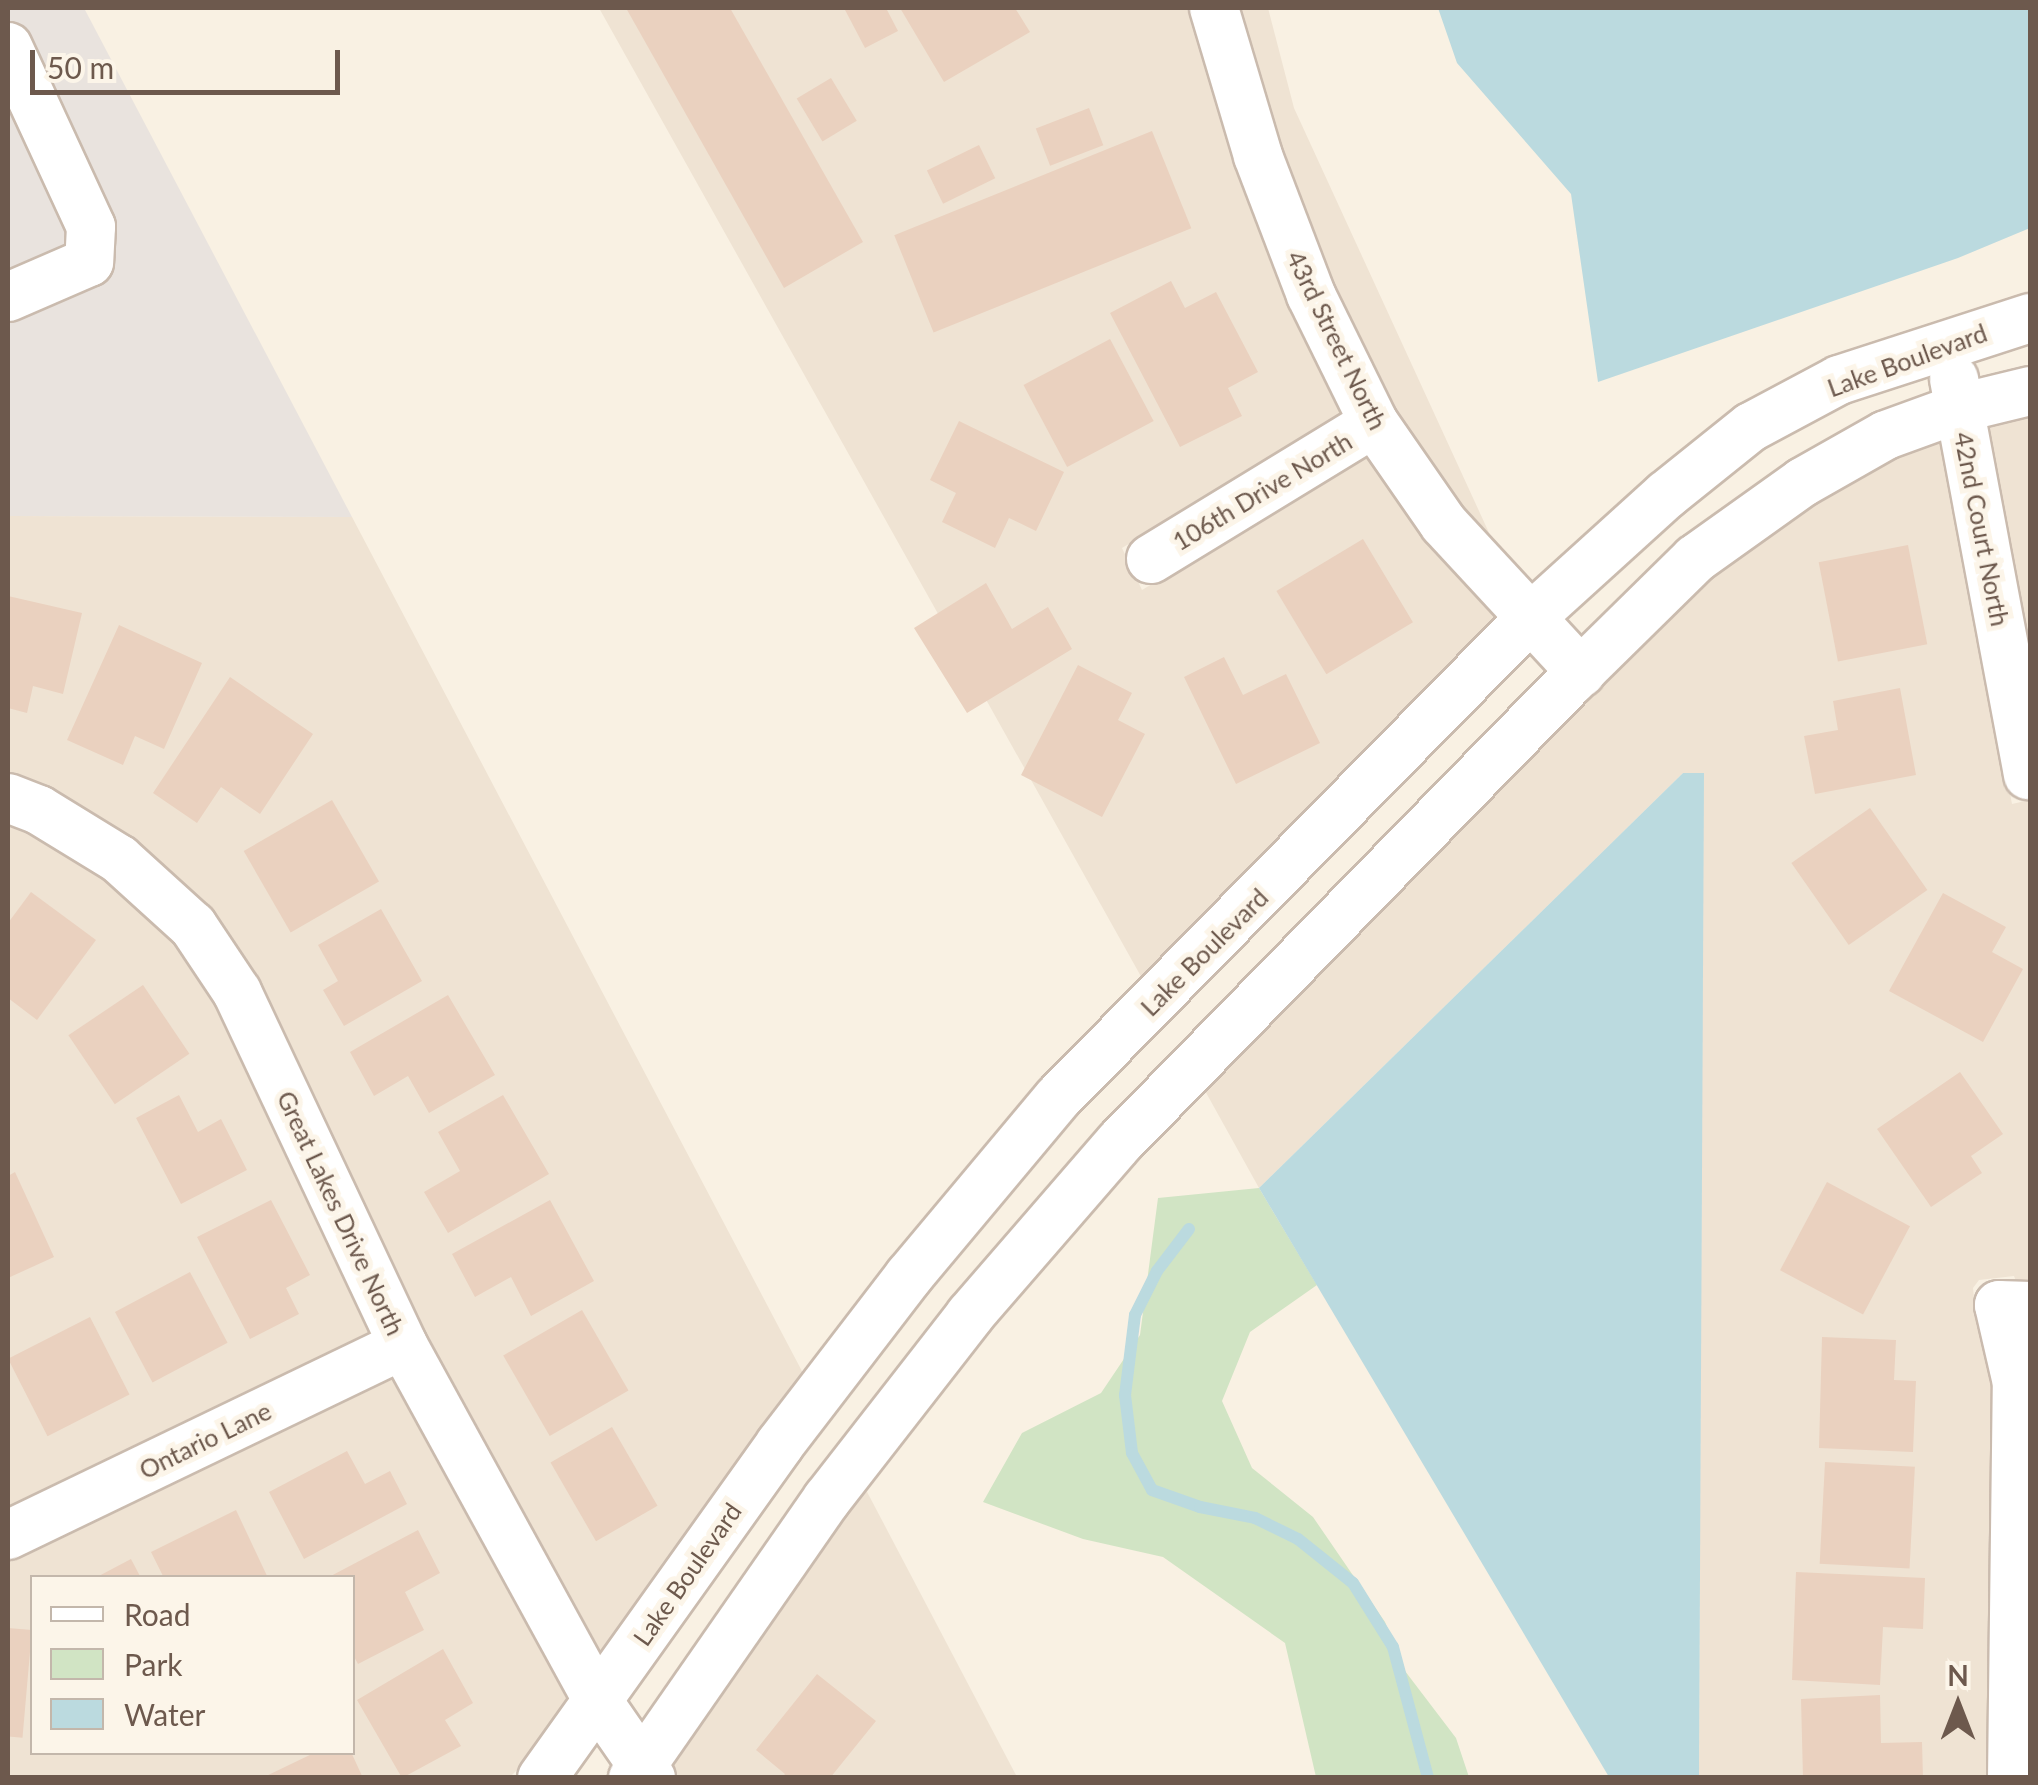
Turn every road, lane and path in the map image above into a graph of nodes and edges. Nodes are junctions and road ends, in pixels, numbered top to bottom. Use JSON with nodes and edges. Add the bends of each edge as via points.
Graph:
{"nodes":[{"id":1,"x":1214,"y":8,"type":"edge"},
{"id":2,"x":8,"y":46,"type":"edge"},
{"id":3,"x":8,"y":297,"type":"edge"},
{"id":4,"x":2030,"y":318,"type":"edge"},
{"id":5,"x":1948,"y":342,"type":"junction"},
{"id":6,"x":2030,"y":391,"type":"edge"},
{"id":7,"x":1960,"y":408,"type":"junction"},
{"id":8,"x":1374,"y":423,"type":"junction"},
{"id":9,"x":1150,"y":559,"type":"dead end"},
{"id":10,"x":1528,"y":620,"type":"junction"},
{"id":11,"x":1581,"y":672,"type":"junction"},
{"id":12,"x":2028,"y":775,"type":"edge"},
{"id":13,"x":8,"y":798,"type":"edge"},
{"id":14,"x":2015,"y":1305,"type":"edge"},
{"id":15,"x":403,"y":1345,"type":"junction"},
{"id":16,"x":8,"y":1536,"type":"edge"},
{"id":17,"x":598,"y":1700,"type":"junction"},
{"id":18,"x":642,"y":1773,"type":"edge"},
{"id":19,"x":542,"y":1778,"type":"edge"},
{"id":20,"x":2012,"y":1778,"type":"edge"}],
"edges":[{"from":1,"to":8,"type":"street","name":"43rd Street North","via":[[1258,156],[1304,278]]},
{"from":2,"to":3,"type":"street","via":[[91,227],[89,262]]},
{"from":4,"to":5,"type":"street","name":"Lake Boulevard"},
{"from":5,"to":7,"type":"street","name":"42nd Court North"},
{"from":5,"to":10,"type":"street","name":"Lake Boulevard","via":[[1839,380],[1751,428]]},
{"from":6,"to":7,"type":"street"},
{"from":7,"to":11,"type":"street","via":[[1886,435],[1788,493],[1695,559]]},
{"from":7,"to":12,"type":"street","name":"42nd Court North"},
{"from":8,"to":9,"type":"street","name":"106th Drive North"},
{"from":8,"to":10,"type":"street","name":"43rd Street North","via":[[1444,524]]},
{"from":10,"to":11,"type":"street","name":"43rd Street North"},
{"from":10,"to":17,"type":"street","name":"Lake Boulevard","via":[[1058,1098],[780,1444]]},
{"from":11,"to":18,"type":"street","via":[[1120,1142],[970,1315],[827,1500]]},
{"from":13,"to":15,"type":"street","name":"Great Lakes Drive North","via":[[119,859],[193,926],[237,992]]},
{"from":14,"to":20,"type":"street"},
{"from":15,"to":16,"type":"street","name":"Ontario Lane"},
{"from":15,"to":17,"type":"street","name":"Great Lakes Drive North"},
{"from":17,"to":18,"type":"street","name":"Great Lakes Drive North"},
{"from":17,"to":19,"type":"street","name":"Lake Boulevard"}]}
